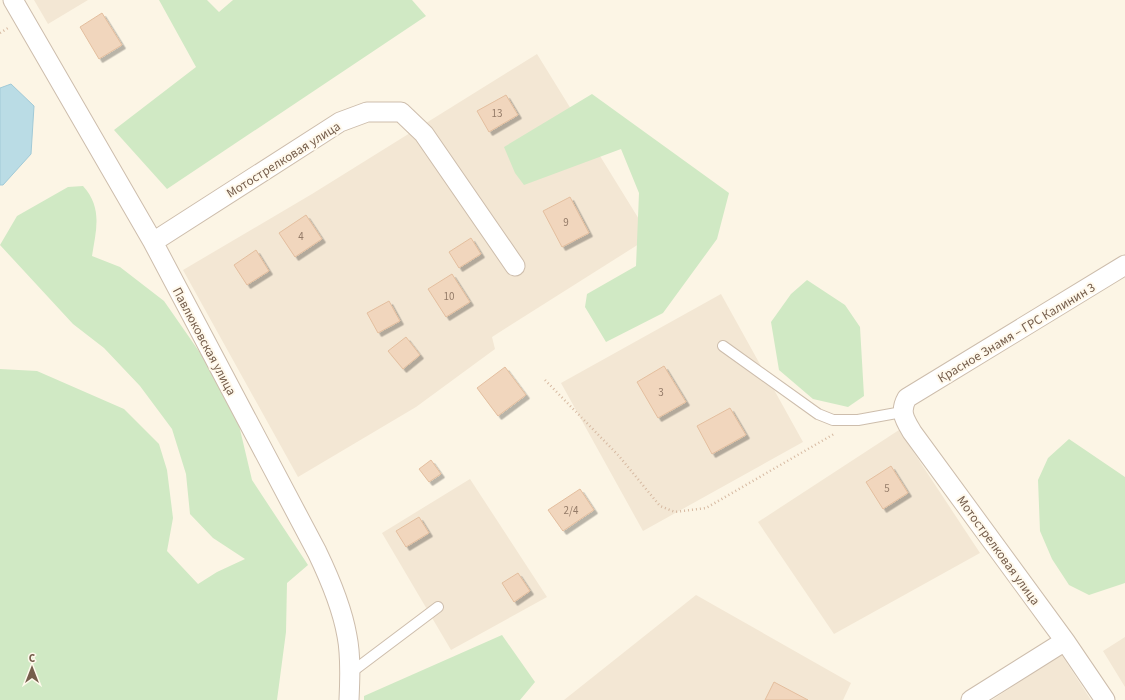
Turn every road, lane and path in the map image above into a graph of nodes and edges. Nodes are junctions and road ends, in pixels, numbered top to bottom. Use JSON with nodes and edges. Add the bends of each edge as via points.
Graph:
{"nodes":[{"id":1,"x":13,"y":0,"type":"edge"},
{"id":2,"x":153,"y":242,"type":"junction"},
{"id":3,"x":1125,"y":265,"type":"edge"},
{"id":4,"x":515,"y":266,"type":"dead end"},
{"id":5,"x":723,"y":346,"type":"dead end"},
{"id":6,"x":545,"y":380,"type":"dead end"},
{"id":7,"x":905,"y":405,"type":"junction"},
{"id":8,"x":858,"y":420,"type":"junction"},
{"id":9,"x":438,"y":607,"type":"dead end"},
{"id":10,"x":1065,"y":641,"type":"junction"},
{"id":11,"x":349,"y":674,"type":"junction"},
{"id":12,"x":349,"y":700,"type":"edge"},
{"id":13,"x":971,"y":700,"type":"edge"},
{"id":14,"x":1105,"y":700,"type":"edge"}],
"edges":[{"from":1,"to":2,"type":"street","name":"Павлюковская улица"},
{"from":2,"to":4,"type":"street","name":"Мотострелковая улица","via":[[340,122],[367,112],[390,111],[401,112],[424,134]]},
{"from":2,"to":11,"type":"street","name":"Павлюковская улица","via":[[318,552],[339,605],[347,636]]},
{"from":3,"to":7,"type":"street","name":"Красное Знамя – ГРС Калинин 3"},
{"from":5,"to":8,"type":"lane","via":[[818,414],[833,420]]},
{"from":6,"to":8,"type":"path","via":[[619,456],[660,506],[675,512],[706,508]]},
{"from":7,"to":8,"type":"lane"},
{"from":7,"to":10,"type":"street","name":"Мотострелковая улица","via":[[905,420],[912,432]]},
{"from":9,"to":11,"type":"lane"},
{"from":10,"to":13,"type":"street"},
{"from":10,"to":14,"type":"street","name":"Мотострелковая улица"},
{"from":11,"to":12,"type":"street","name":"Павлюковская улица"}]}
